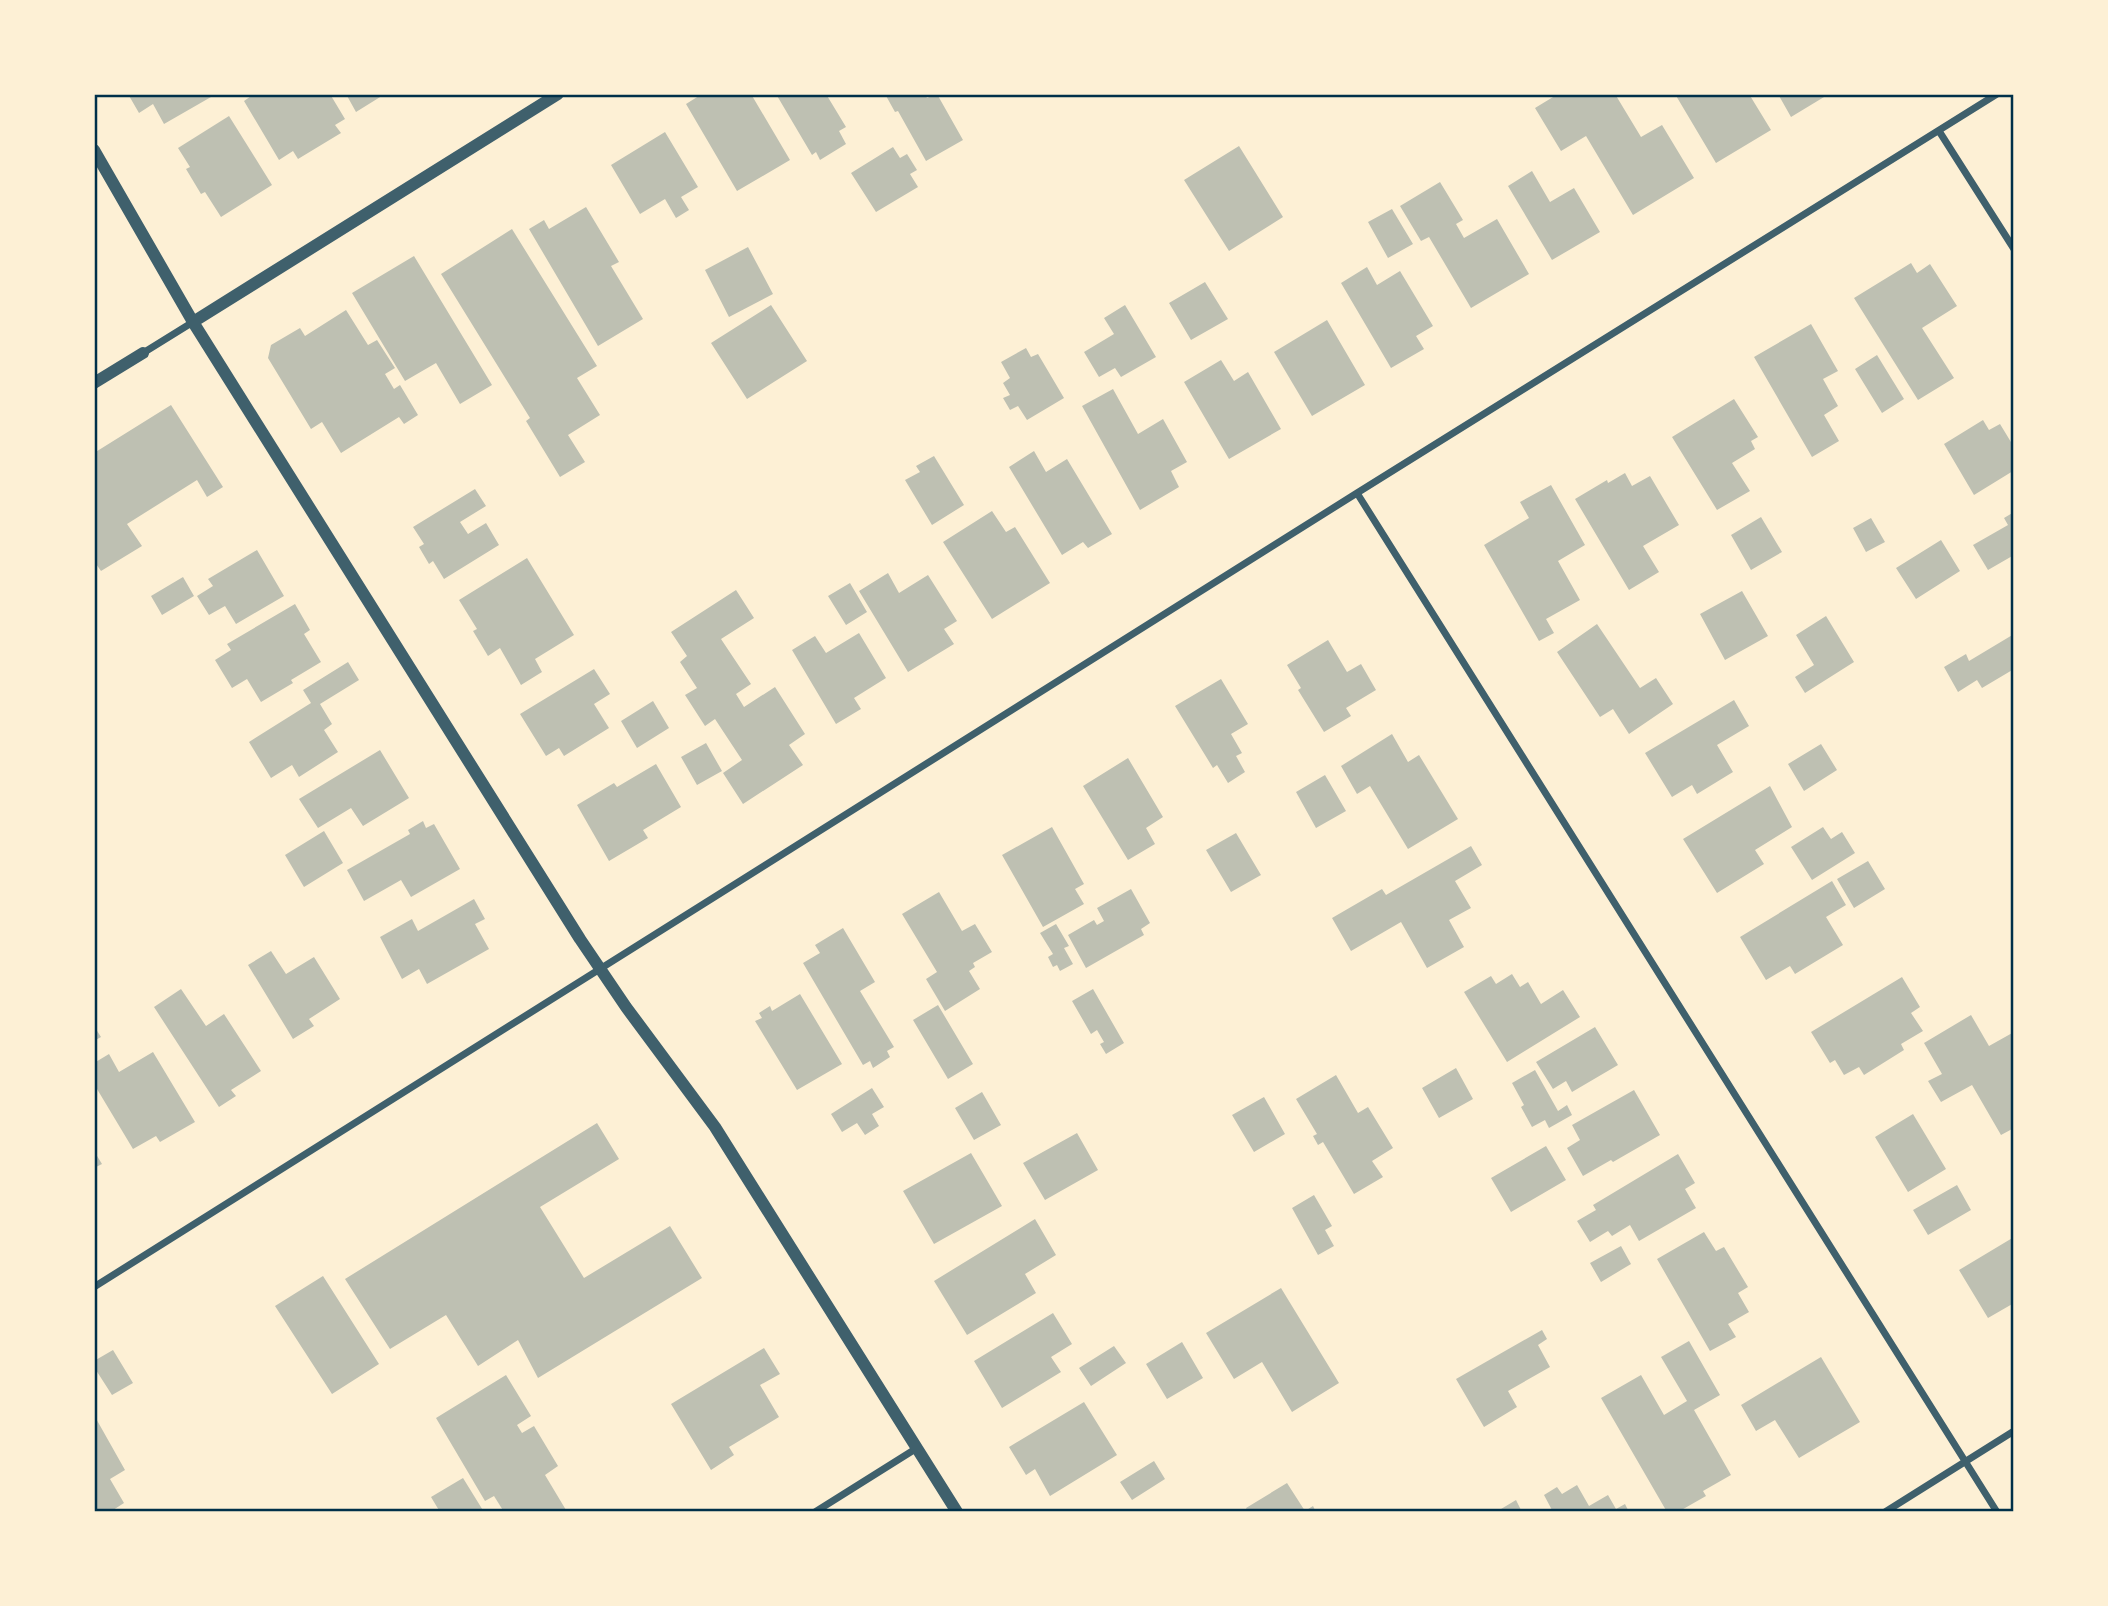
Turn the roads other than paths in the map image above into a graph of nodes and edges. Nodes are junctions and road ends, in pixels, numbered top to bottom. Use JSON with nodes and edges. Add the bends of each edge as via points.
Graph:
{"nodes":[{"id":1,"x":558,"y":94,"type":"edge"},
{"id":2,"x":1997,"y":94,"type":"edge"},
{"id":3,"x":1939,"y":131,"type":"junction"},
{"id":4,"x":94,"y":150,"type":"edge"},
{"id":5,"x":2014,"y":249,"type":"edge"},
{"id":6,"x":192,"y":322,"type":"junction"},
{"id":7,"x":144,"y":353,"type":"joint"},
{"id":8,"x":94,"y":383,"type":"edge"},
{"id":9,"x":1357,"y":493,"type":"junction"},
{"id":10,"x":600,"y":970,"type":"junction"},
{"id":11,"x":94,"y":1287,"type":"edge"},
{"id":12,"x":2014,"y":1431,"type":"edge"},
{"id":13,"x":917,"y":1448,"type":"junction"},
{"id":14,"x":1965,"y":1462,"type":"junction"},
{"id":15,"x":815,"y":1511,"type":"edge"},
{"id":16,"x":957,"y":1511,"type":"edge"},
{"id":17,"x":1885,"y":1511,"type":"edge"},
{"id":18,"x":1997,"y":1511,"type":"edge"}],
"edges":[{"from":1,"to":6,"type":"street"},
{"from":2,"to":3,"type":"street"},
{"from":3,"to":5,"type":"street"},
{"from":3,"to":9,"type":"street"},
{"from":4,"to":6,"type":"street"},
{"from":6,"to":7,"type":"street"},
{"from":6,"to":10,"type":"street"},
{"from":7,"to":8,"type":"street"},
{"from":9,"to":10,"type":"street"},
{"from":9,"to":14,"type":"street"},
{"from":10,"to":11,"type":"street"},
{"from":10,"to":13,"type":"street","via":[[715,1127]]},
{"from":12,"to":14,"type":"street"},
{"from":13,"to":15,"type":"street"},
{"from":13,"to":16,"type":"street"},
{"from":14,"to":17,"type":"street"},
{"from":14,"to":18,"type":"street"}]}
